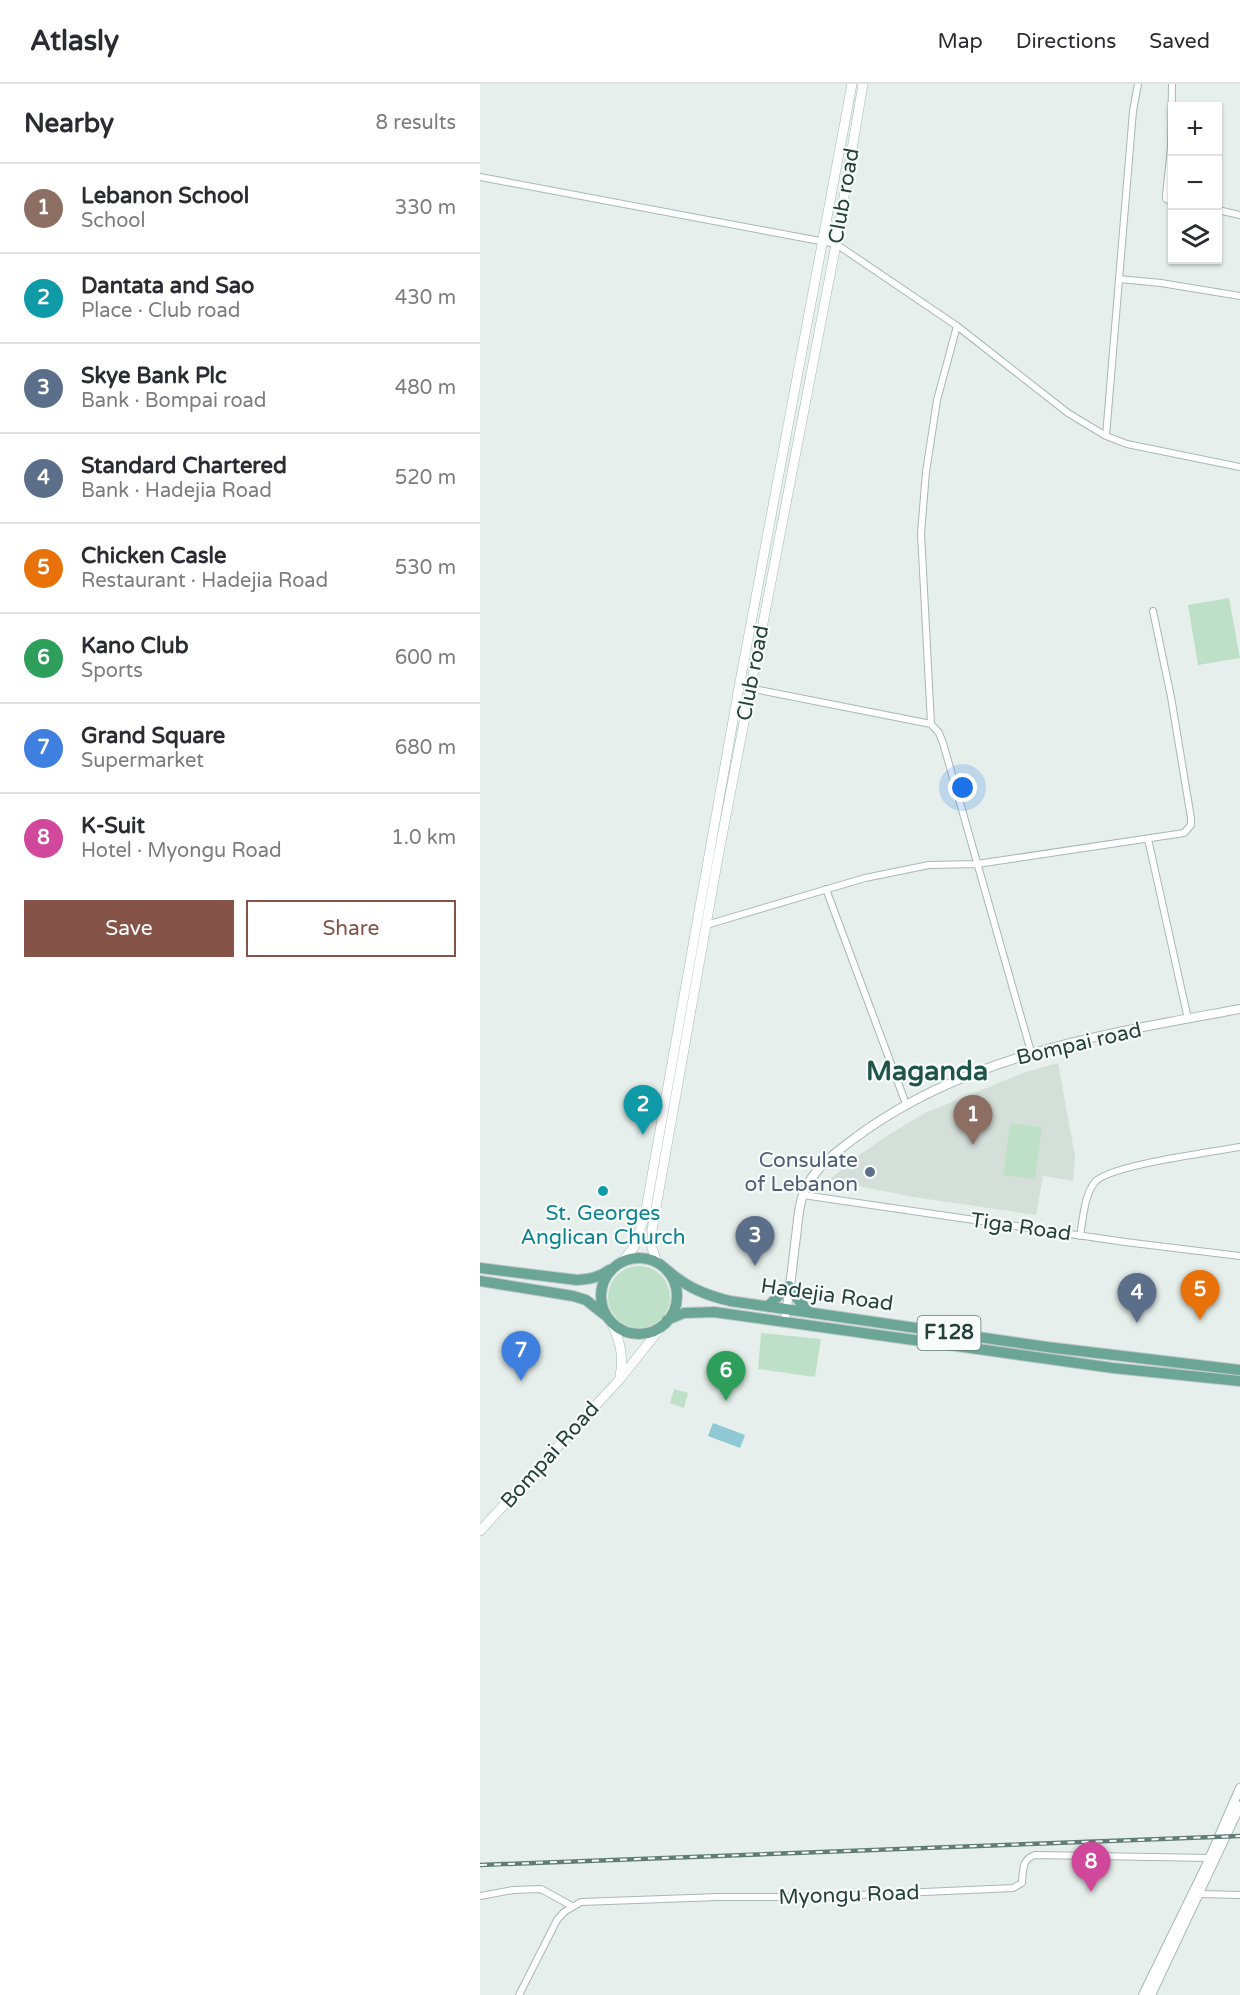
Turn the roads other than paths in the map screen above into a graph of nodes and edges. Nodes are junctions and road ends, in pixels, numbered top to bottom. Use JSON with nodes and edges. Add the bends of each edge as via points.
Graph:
{"nodes":[{"id":1,"x":852,"y":84,"type":"edge"},
{"id":2,"x":863,"y":84,"type":"edge"},
{"id":3,"x":1138,"y":84,"type":"edge"},
{"id":4,"x":1172,"y":84,"type":"edge"},
{"id":5,"x":1170,"y":156,"type":"edge"},
{"id":6,"x":1168,"y":176,"type":"edge"},
{"id":7,"x":480,"y":177,"type":"edge"},
{"id":8,"x":1168,"y":200,"type":"edge"},
{"id":9,"x":1222,"y":211,"type":"edge"},
{"id":10,"x":1240,"y":215,"type":"edge"},
{"id":11,"x":822,"y":241,"type":"junction"},
{"id":12,"x":836,"y":244,"type":"junction"},
{"id":13,"x":1119,"y":279,"type":"junction"},
{"id":14,"x":1240,"y":296,"type":"edge"},
{"id":15,"x":957,"y":326,"type":"junction"},
{"id":16,"x":1106,"y":436,"type":"junction"},
{"id":17,"x":1240,"y":467,"type":"edge"},
{"id":18,"x":1153,"y":611,"type":"dead end"},
{"id":19,"x":749,"y":688,"type":"junction"},
{"id":20,"x":742,"y":699,"type":"junction"},
{"id":21,"x":931,"y":724,"type":"junction"},
{"id":22,"x":1148,"y":839,"type":"junction"},
{"id":23,"x":977,"y":864,"type":"junction"},
{"id":24,"x":826,"y":889,"type":"junction"},
{"id":25,"x":706,"y":925,"type":"junction"},
{"id":26,"x":1240,"y":1009,"type":"edge"},
{"id":27,"x":1188,"y":1019,"type":"junction"},
{"id":28,"x":1031,"y":1052,"type":"junction"},
{"id":29,"x":906,"y":1104,"type":"junction"},
{"id":30,"x":666,"y":1122,"type":"junction"},
{"id":31,"x":1240,"y":1147,"type":"edge"},
{"id":32,"x":803,"y":1195,"type":"junction"},
{"id":33,"x":1080,"y":1236,"type":"junction"},
{"id":34,"x":1240,"y":1256,"type":"edge"},
{"id":35,"x":622,"y":1262,"type":"junction"},
{"id":36,"x":657,"y":1262,"type":"junction"},
{"id":37,"x":480,"y":1268,"type":"edge"},
{"id":38,"x":612,"y":1269,"type":"junction"},
{"id":39,"x":667,"y":1270,"type":"junction"},
{"id":40,"x":480,"y":1281,"type":"edge"},
{"id":41,"x":789,"y":1287,"type":"junction"},
{"id":42,"x":768,"y":1306,"type":"junction"},
{"id":43,"x":787,"y":1308,"type":"junction"},
{"id":44,"x":808,"y":1311,"type":"junction"},
{"id":45,"x":609,"y":1319,"type":"junction"},
{"id":46,"x":665,"y":1323,"type":"junction"},
{"id":47,"x":784,"y":1323,"type":"junction"},
{"id":48,"x":1240,"y":1370,"type":"edge"},
{"id":49,"x":620,"y":1379,"type":"junction"},
{"id":50,"x":1240,"y":1381,"type":"edge"},
{"id":51,"x":480,"y":1531,"type":"edge"},
{"id":52,"x":1240,"y":1788,"type":"edge"},
{"id":53,"x":1240,"y":1806,"type":"edge"},
{"id":54,"x":1212,"y":1858,"type":"junction"},
{"id":55,"x":1199,"y":1894,"type":"junction"},
{"id":56,"x":1240,"y":1895,"type":"edge"},
{"id":57,"x":480,"y":1896,"type":"edge"},
{"id":58,"x":572,"y":1906,"type":"junction"},
{"id":59,"x":519,"y":1995,"type":"edge"},
{"id":60,"x":1143,"y":1995,"type":"edge"},
{"id":61,"x":1151,"y":1995,"type":"edge"}],
"edges":[{"from":1,"to":11,"type":"main road"},
{"from":2,"to":12,"type":"main road","name":"Club road"},
{"from":3,"to":13,"type":"street"},
{"from":4,"to":5,"type":"street"},
{"from":6,"to":8,"type":"street"},
{"from":7,"to":11,"type":"street"},
{"from":9,"to":10,"type":"street"},
{"from":11,"to":12,"type":"street"},
{"from":11,"to":20,"type":"main road"},
{"from":12,"to":15,"type":"street"},
{"from":12,"to":19,"type":"main road","name":"Club road"},
{"from":13,"to":14,"type":"street"},
{"from":13,"to":16,"type":"street"},
{"from":15,"to":16,"type":"street","via":[[1068,413]]},
{"from":15,"to":21,"type":"street","via":[[937,400],[921,533]]},
{"from":16,"to":17,"type":"street","via":[[1127,444]]},
{"from":18,"to":22,"type":"street","via":[[1191,825],[1184,833]]},
{"from":19,"to":20,"type":"main road","name":"Club road"},
{"from":19,"to":21,"type":"street"},
{"from":20,"to":25,"type":"main road","name":"Club road"},
{"from":20,"to":30,"type":"main road"},
{"from":21,"to":23,"type":"street","via":[[943,743]]},
{"from":22,"to":23,"type":"street"},
{"from":22,"to":27,"type":"street"},
{"from":23,"to":24,"type":"street","via":[[929,865]]},
{"from":23,"to":28,"type":"street"},
{"from":24,"to":25,"type":"street"},
{"from":24,"to":29,"type":"street"},
{"from":25,"to":30,"type":"main road","name":"Club road"},
{"from":26,"to":27,"type":"street","name":"Bompai road"},
{"from":27,"to":28,"type":"street","name":"Bompai road"},
{"from":28,"to":29,"type":"street","name":"Bompai road","via":[[975,1072]]},
{"from":29,"to":32,"type":"street","name":"Bompai road","via":[[832,1155],[818,1168]]},
{"from":30,"to":35,"type":"main road","via":[[645,1215],[634,1247]]},
{"from":30,"to":36,"type":"main road","name":"Club road","via":[[652,1230]]},
{"from":31,"to":33,"type":"street","via":[[1120,1169],[1100,1178],[1091,1188]]},
{"from":32,"to":33,"type":"street","name":"Tiga Road"},
{"from":32,"to":41,"type":"street","name":"Bompai road"},
{"from":33,"to":34,"type":"street","name":"Tiga Road"},
{"from":35,"to":36,"type":"main road","via":[[645,1258]]},
{"from":35,"to":38,"type":"main road"},
{"from":36,"to":39,"type":"main road","number":"F128"},
{"from":37,"to":38,"type":"main road","via":[[577,1280],[602,1276]]},
{"from":38,"to":45,"type":"main road","via":[[605,1277],[600,1297]]},
{"from":39,"to":42,"type":"main road","name":"Hadejia Road","number":"F128","via":[[680,1282],[710,1296]]},
{"from":39,"to":46,"type":"main road","via":[[677,1301]]},
{"from":40,"to":45,"type":"main road","number":"F128","via":[[573,1296],[586,1300]]},
{"from":41,"to":42,"type":"main road"},
{"from":41,"to":43,"type":"street","name":"Bompai road"},
{"from":41,"to":44,"type":"main road"},
{"from":42,"to":43,"type":"main road","name":"Hadejia Road","number":"F128"},
{"from":43,"to":44,"type":"main road","name":"Hadejia Road","number":"F128"},
{"from":43,"to":47,"type":"street","name":"Bompai road"},
{"from":44,"to":48,"type":"main road","name":"Hadejia Road","number":"F128","via":[[1047,1347]]},
{"from":45,"to":46,"type":"main road","number":"F128","via":[[622,1330],[636,1334],[650,1332]]},
{"from":45,"to":49,"type":"main road","via":[[621,1349]]},
{"from":46,"to":47,"type":"main road","name":"Hadejia Road","number":"F128","via":[[698,1311]]},
{"from":46,"to":49,"type":"main road","name":"Bompai Road"},
{"from":47,"to":50,"type":"main road","name":"Hadejia Road","number":"F128","via":[[1113,1368]]},
{"from":49,"to":51,"type":"main road","name":"Bompai Road"},
{"from":52,"to":54,"type":"street"},
{"from":53,"to":54,"type":"street"},
{"from":54,"to":55,"type":"street"},
{"from":54,"to":58,"type":"street","name":"Myongu Road","via":[[1035,1855],[1024,1864],[1022,1883],[1013,1888],[813,1898],[591,1901]]},
{"from":54,"to":60,"type":"street"},
{"from":55,"to":56,"type":"street"},
{"from":55,"to":61,"type":"street"},
{"from":57,"to":58,"type":"street","via":[[542,1889]]},
{"from":58,"to":59,"type":"street","via":[[557,1920]]}]}
